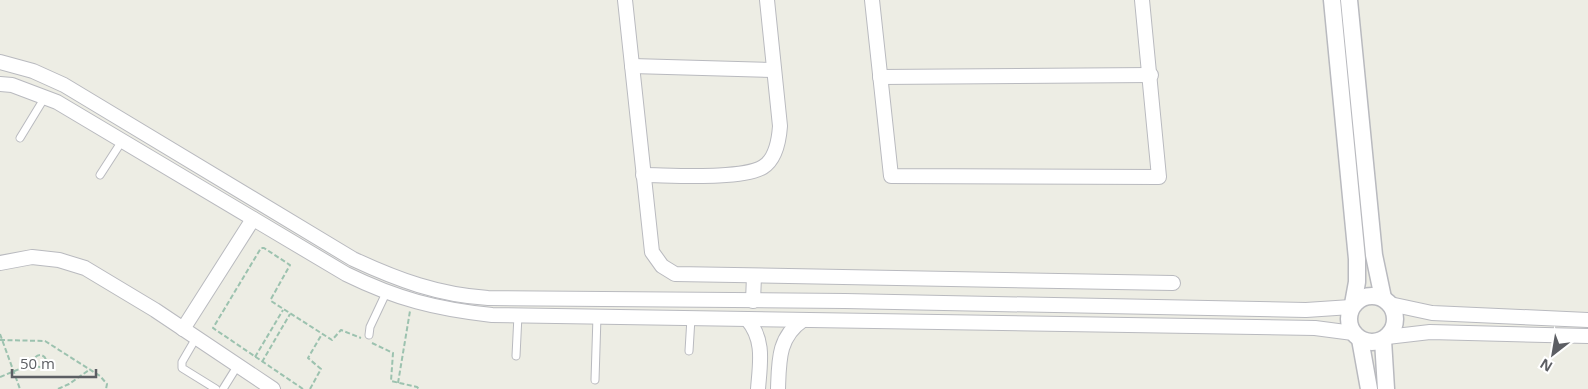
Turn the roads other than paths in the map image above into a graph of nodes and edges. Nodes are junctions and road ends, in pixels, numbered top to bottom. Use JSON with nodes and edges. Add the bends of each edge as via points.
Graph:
{"nodes":[{"id":1,"x":625,"y":0,"type":"edge"},
{"id":2,"x":768,"y":0,"type":"edge"},
{"id":3,"x":872,"y":0,"type":"edge"},
{"id":4,"x":1142,"y":0,"type":"edge"},
{"id":5,"x":1332,"y":0,"type":"edge"},
{"id":6,"x":1349,"y":0,"type":"edge"},
{"id":7,"x":0,"y":62,"type":"edge"},
{"id":8,"x":632,"y":66,"type":"junction"},
{"id":9,"x":773,"y":70,"type":"junction"},
{"id":10,"x":1151,"y":75,"type":"junction"},
{"id":11,"x":880,"y":77,"type":"junction"},
{"id":12,"x":0,"y":84,"type":"edge"},
{"id":13,"x":45,"y":97,"type":"junction"},
{"id":14,"x":20,"y":138,"type":"dead end"},
{"id":15,"x":122,"y":141,"type":"junction"},
{"id":16,"x":199,"y":167,"type":"junction"},
{"id":17,"x":100,"y":175,"type":"dead end"},
{"id":18,"x":643,"y":175,"type":"junction"},
{"id":19,"x":190,"y":182,"type":"junction"},
{"id":20,"x":253,"y":220,"type":"junction"},
{"id":21,"x":315,"y":237,"type":"junction"},
{"id":22,"x":306,"y":250,"type":"junction"},
{"id":23,"x":0,"y":263,"type":"edge"},
{"id":24,"x":754,"y":276,"type":"junction"},
{"id":25,"x":1173,"y":283,"type":"dead end"},
{"id":26,"x":386,"y":293,"type":"junction"},
{"id":27,"x":715,"y":301,"type":"junction"},
{"id":28,"x":753,"y":301,"type":"junction"},
{"id":29,"x":845,"y":301,"type":"junction"},
{"id":30,"x":1387,"y":301,"type":"junction"},
{"id":31,"x":1352,"y":306,"type":"junction"},
{"id":32,"x":518,"y":315,"type":"junction"},
{"id":33,"x":597,"y":316,"type":"junction"},
{"id":34,"x":690,"y":318,"type":"junction"},
{"id":35,"x":715,"y":318,"type":"junction"},
{"id":36,"x":747,"y":319,"type":"junction"},
{"id":37,"x":803,"y":320,"type":"junction"},
{"id":38,"x":845,"y":320,"type":"junction"},
{"id":39,"x":1588,"y":320,"type":"edge"},
{"id":40,"x":183,"y":329,"type":"junction"},
{"id":41,"x":369,"y":335,"type":"dead end"},
{"id":42,"x":1357,"y":336,"type":"junction"},
{"id":43,"x":1588,"y":336,"type":"edge"},
{"id":44,"x":196,"y":338,"type":"junction"},
{"id":45,"x":1385,"y":338,"type":"junction"},
{"id":46,"x":689,"y":351,"type":"dead end"},
{"id":47,"x":516,"y":356,"type":"dead end"},
{"id":48,"x":238,"y":365,"type":"junction"},
{"id":49,"x":595,"y":380,"type":"dead end"},
{"id":50,"x":216,"y":389,"type":"edge"},
{"id":51,"x":223,"y":389,"type":"edge"},
{"id":52,"x":273,"y":389,"type":"edge"},
{"id":53,"x":758,"y":389,"type":"edge"},
{"id":54,"x":778,"y":389,"type":"edge"},
{"id":55,"x":1369,"y":389,"type":"edge"},
{"id":56,"x":1386,"y":389,"type":"edge"}],
"edges":[{"from":1,"to":8,"type":"street"},
{"from":2,"to":9,"type":"street"},
{"from":3,"to":11,"type":"street"},
{"from":4,"to":10,"type":"street"},
{"from":5,"to":31,"type":"street","via":[[1357,259]]},
{"from":6,"to":30,"type":"street","via":[[1374,255]]},
{"from":7,"to":16,"type":"street","via":[[33,71],[64,85]]},
{"from":8,"to":9,"type":"street"},
{"from":8,"to":18,"type":"street"},
{"from":9,"to":18,"type":"street","via":[[780,126],[778,143],[764,166],[747,173]]},
{"from":10,"to":11,"type":"street"},
{"from":10,"to":11,"type":"street","via":[[1159,177],[891,176]]},
{"from":12,"to":13,"type":"street"},
{"from":13,"to":14,"type":"lane"},
{"from":13,"to":15,"type":"street"},
{"from":15,"to":17,"type":"lane"},
{"from":15,"to":19,"type":"street"},
{"from":16,"to":19,"type":"street"},
{"from":16,"to":21,"type":"street"},
{"from":18,"to":24,"type":"street","via":[[652,252],[662,266],[675,274]]},
{"from":19,"to":20,"type":"street"},
{"from":20,"to":22,"type":"street"},
{"from":20,"to":40,"type":"street"},
{"from":21,"to":22,"type":"street"},
{"from":21,"to":27,"type":"street","via":[[390,276],[463,296]]},
{"from":22,"to":26,"type":"street"},
{"from":23,"to":40,"type":"street","via":[[32,258],[59,260],[85,268]]},
{"from":24,"to":25,"type":"street"},
{"from":24,"to":28,"type":"street"},
{"from":26,"to":32,"type":"street","via":[[412,302],[465,312]]},
{"from":26,"to":41,"type":"lane"},
{"from":27,"to":28,"type":"street"},
{"from":27,"to":35,"type":"street"},
{"from":28,"to":29,"type":"street"},
{"from":29,"to":31,"type":"street","via":[[1296,309]]},
{"from":29,"to":38,"type":"street"},
{"from":30,"to":31,"type":"street","via":[[1364,297]]},
{"from":30,"to":39,"type":"street","via":[[1432,313]]},
{"from":30,"to":45,"type":"street","via":[[1395,325]]},
{"from":31,"to":42,"type":"street","via":[[1348,320]]},
{"from":32,"to":33,"type":"street"},
{"from":32,"to":47,"type":"lane"},
{"from":33,"to":34,"type":"street"},
{"from":33,"to":49,"type":"lane"},
{"from":34,"to":35,"type":"street"},
{"from":34,"to":46,"type":"lane"},
{"from":35,"to":36,"type":"street"},
{"from":36,"to":37,"type":"street"},
{"from":36,"to":53,"type":"street","via":[[759,336],[761,347]]},
{"from":37,"to":38,"type":"street"},
{"from":37,"to":54,"type":"street","via":[[793,327],[781,348]]},
{"from":38,"to":42,"type":"street","via":[[1305,328]]},
{"from":40,"to":44,"type":"street"},
{"from":42,"to":45,"type":"street","via":[[1376,342]]},
{"from":42,"to":55,"type":"street"},
{"from":43,"to":45,"type":"street","via":[[1430,332]]},
{"from":44,"to":48,"type":"street"},
{"from":44,"to":50,"type":"lane","via":[[182,362],[182,368]]},
{"from":45,"to":56,"type":"street"},
{"from":48,"to":51,"type":"lane"},
{"from":48,"to":52,"type":"street"}]}
